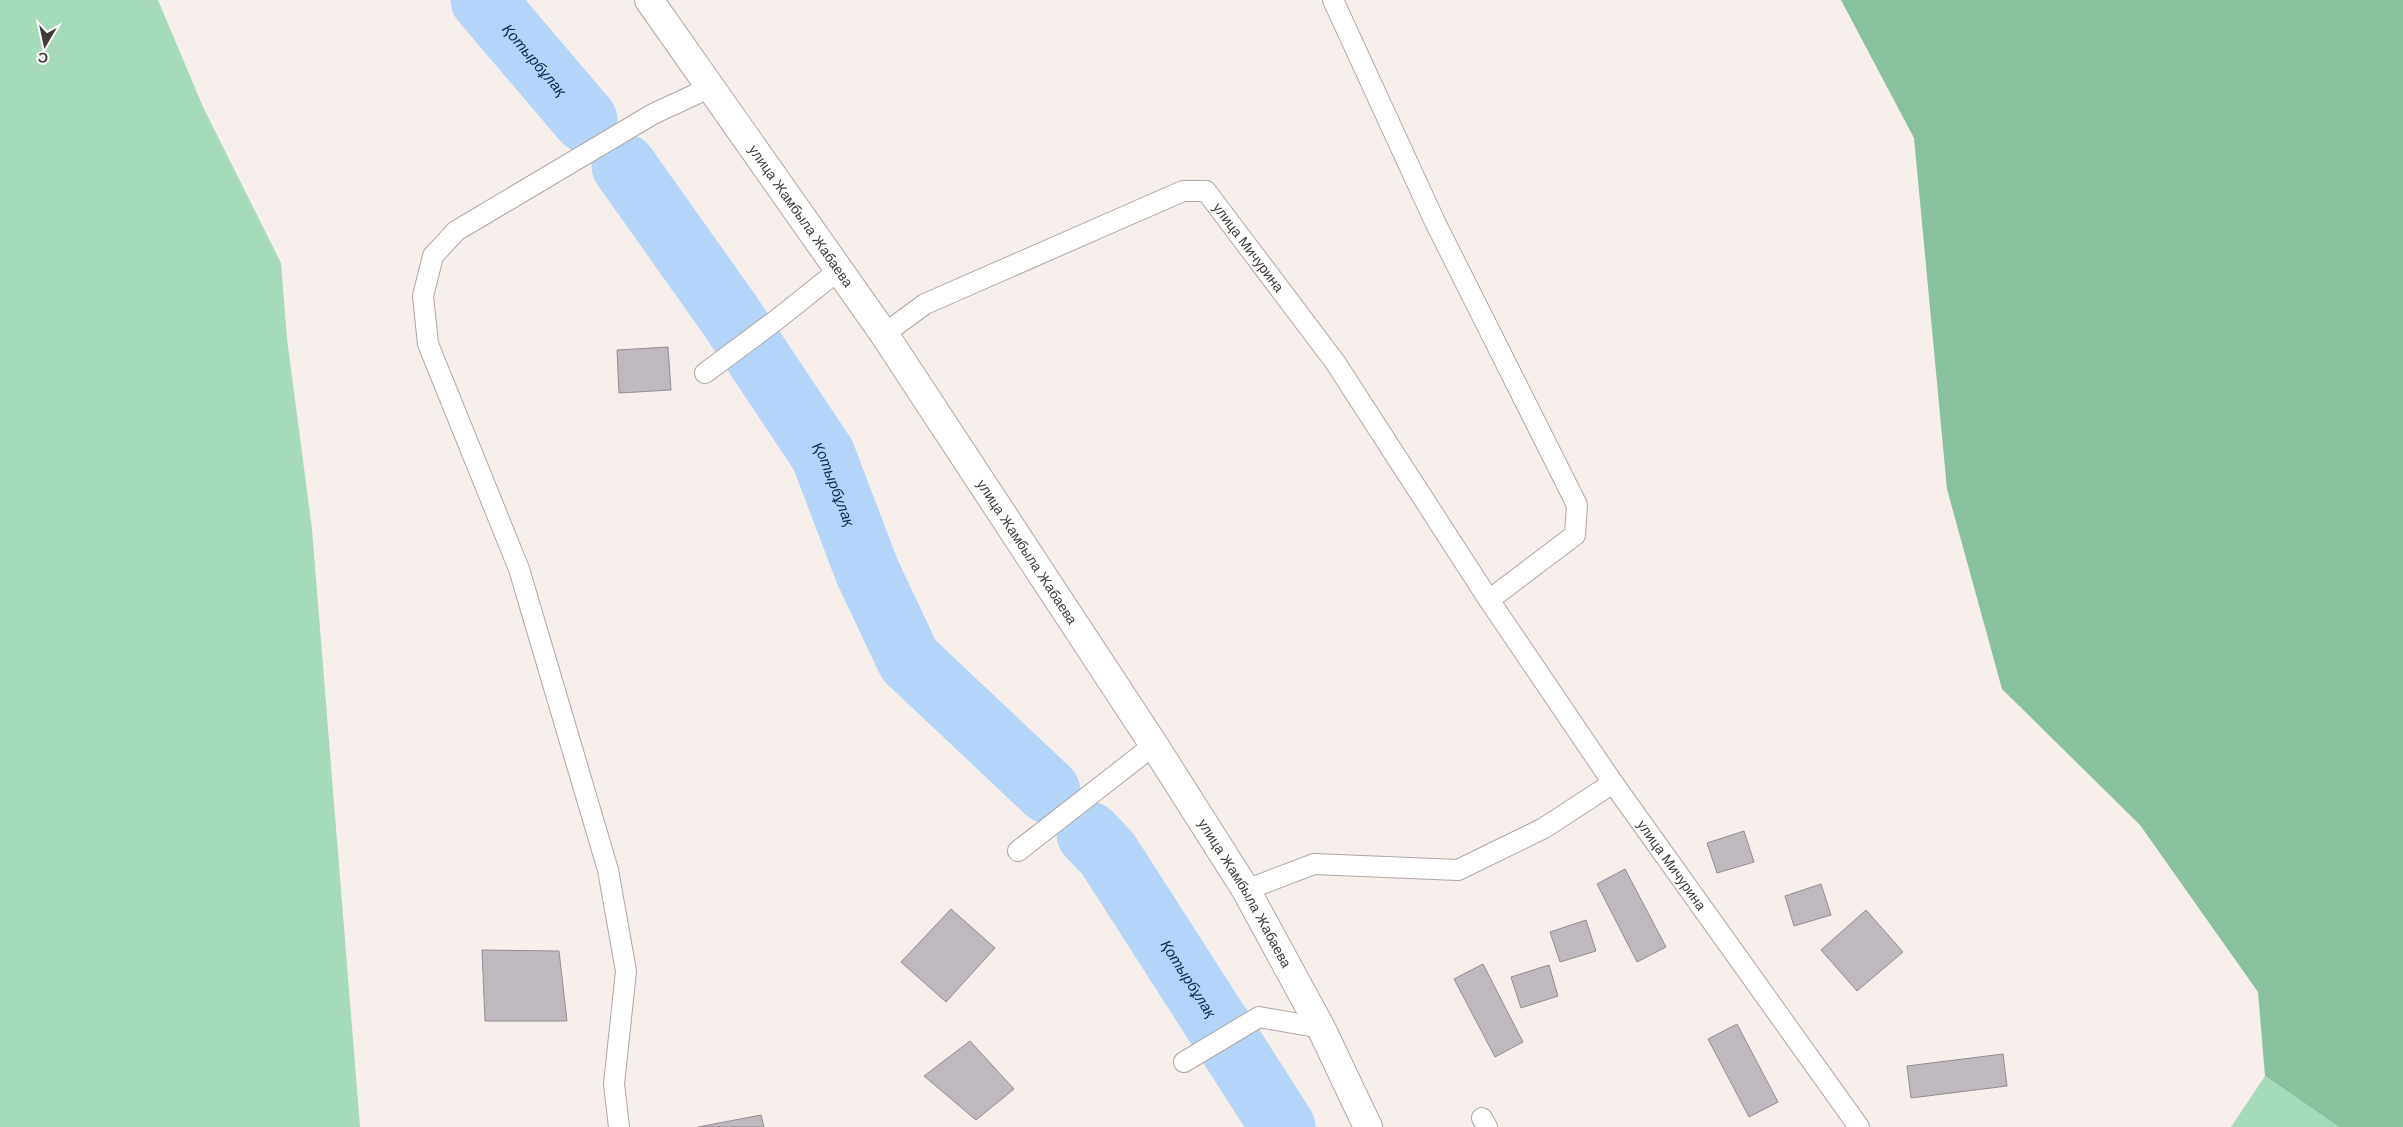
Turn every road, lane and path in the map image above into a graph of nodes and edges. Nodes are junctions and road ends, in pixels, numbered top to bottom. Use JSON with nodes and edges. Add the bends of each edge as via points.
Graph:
{"nodes":[{"id":1,"x":649,"y":0,"type":"edge"},
{"id":2,"x":1333,"y":0,"type":"edge"},
{"id":3,"x":709,"y":88,"type":"junction"},
{"id":4,"x":839,"y":270,"type":"junction"},
{"id":5,"x":884,"y":334,"type":"junction"},
{"id":6,"x":705,"y":373,"type":"dead end"},
{"id":7,"x":1489,"y":600,"type":"junction"},
{"id":8,"x":1154,"y":745,"type":"junction"},
{"id":9,"x":1613,"y":783,"type":"junction"},
{"id":10,"x":1018,"y":851,"type":"dead end"},
{"id":11,"x":1246,"y":890,"type":"junction"},
{"id":12,"x":1321,"y":1028,"type":"junction"},
{"id":13,"x":1184,"y":1062,"type":"dead end"},
{"id":14,"x":619,"y":1127,"type":"edge"},
{"id":15,"x":1368,"y":1127,"type":"edge"},
{"id":16,"x":1859,"y":1127,"type":"edge"}],
"edges":[{"from":1,"to":3,"type":"street","name":"улица Жамбыла Жабаева"},
{"from":2,"to":7,"type":"lane","via":[[1434,222],[1577,505],[1575,535]]},
{"from":3,"to":4,"type":"street","name":"улица Жамбыла Жабаева"},
{"from":3,"to":14,"type":"lane","via":[[653,114],[456,231],[433,256],[423,296],[428,344],[519,569],[608,870],[626,971],[614,1084]]},
{"from":4,"to":5,"type":"street","name":"улица Жамбыла Жабаева"},
{"from":4,"to":6,"type":"lane"},
{"from":5,"to":7,"type":"lane","name":"улица Мичурина","via":[[934,300],[1183,191],[1206,190],[1335,362]]},
{"from":5,"to":8,"type":"street","name":"улица Жамбыла Жабаева"},
{"from":7,"to":9,"type":"lane","name":"улица Мичурина"},
{"from":8,"to":10,"type":"lane"},
{"from":8,"to":11,"type":"street","name":"улица Жамбыла Жабаева"},
{"from":9,"to":11,"type":"lane","via":[[1544,828],[1458,870],[1314,864]]},
{"from":9,"to":16,"type":"lane","name":"улица Мичурина"},
{"from":11,"to":12,"type":"street","name":"улица Жамбыла Жабаева"},
{"from":12,"to":13,"type":"lane","via":[[1259,1017]]},
{"from":12,"to":15,"type":"street","name":"улица Жамбыла Жабаева"}]}
